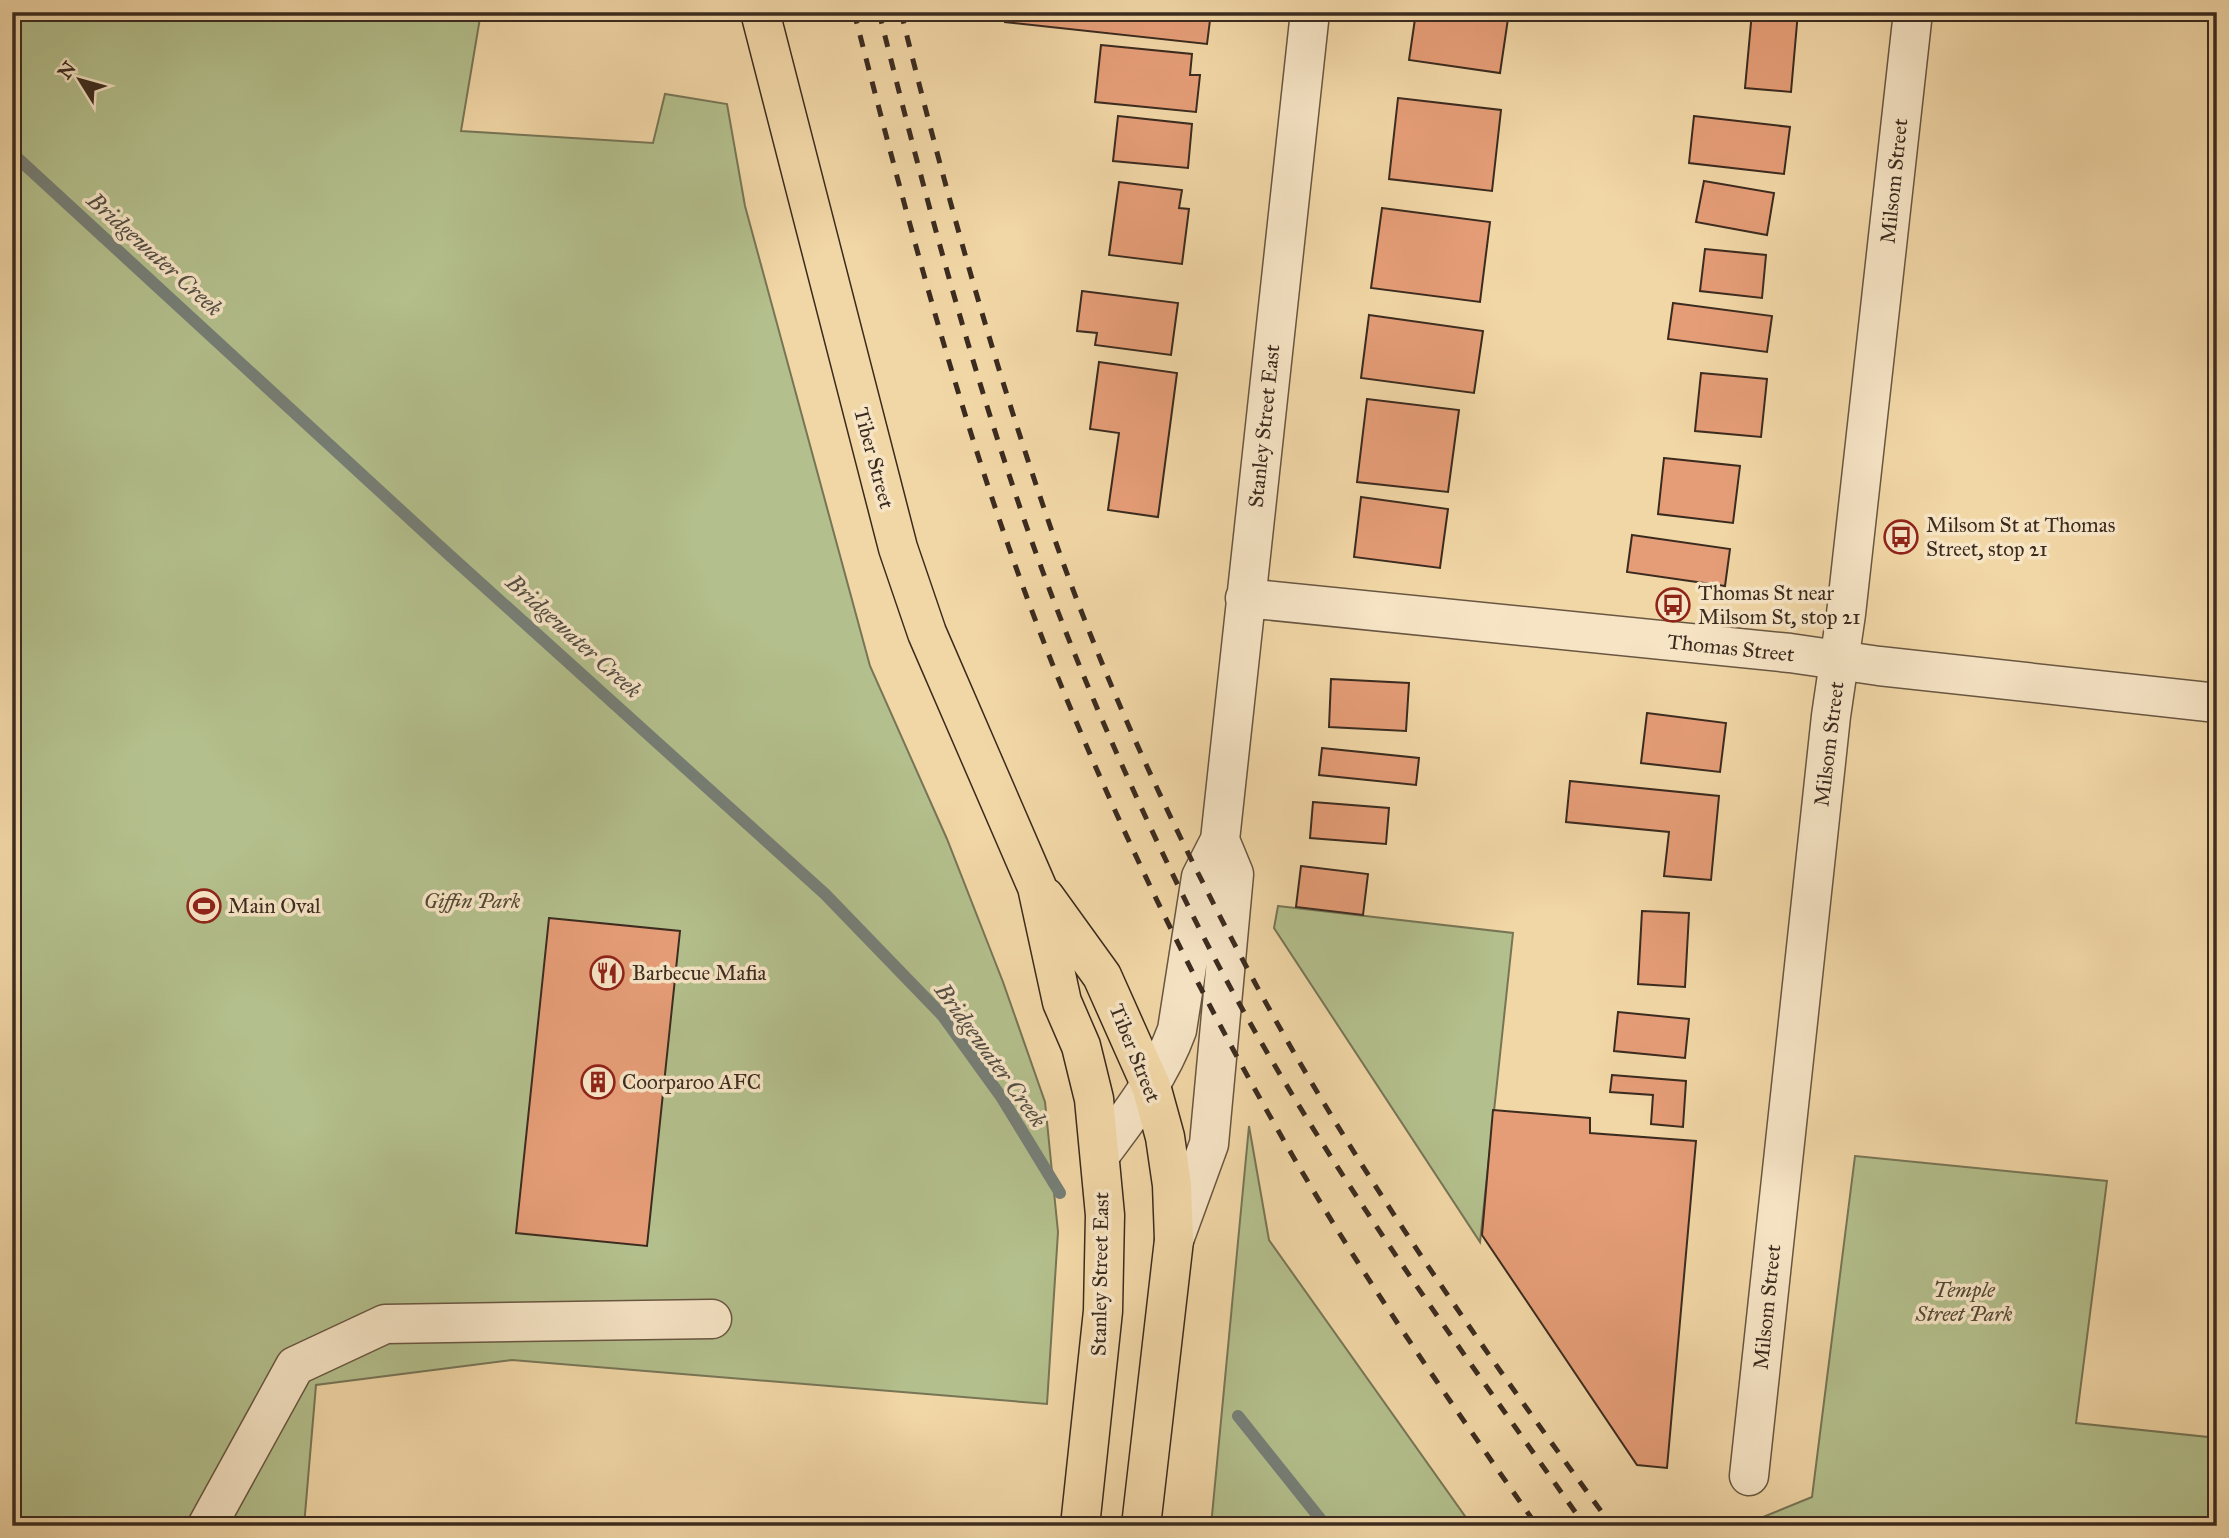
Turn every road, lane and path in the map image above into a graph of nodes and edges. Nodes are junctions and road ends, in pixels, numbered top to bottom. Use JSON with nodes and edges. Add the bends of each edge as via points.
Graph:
{"nodes":[{"id":1,"x":760,"y":12,"type":"edge"},
{"id":2,"x":1310,"y":12,"type":"edge"},
{"id":3,"x":1913,"y":12,"type":"edge"},
{"id":4,"x":1245,"y":598,"type":"junction"},
{"id":5,"x":1840,"y":661,"type":"junction"},
{"id":6,"x":2217,"y":703,"type":"edge"},
{"id":7,"x":1220,"y":840,"type":"junction"},
{"id":8,"x":1037,"y":887,"type":"junction"},
{"id":9,"x":1151,"y":1086,"type":"junction"},
{"id":10,"x":1100,"y":1155,"type":"junction"},
{"id":11,"x":1174,"y":1240,"type":"junction"},
{"id":12,"x":712,"y":1319,"type":"dead end"},
{"id":13,"x":1749,"y":1476,"type":"dead end"},
{"id":14,"x":207,"y":1526,"type":"edge"},
{"id":15,"x":1080,"y":1526,"type":"edge"},
{"id":16,"x":1141,"y":1526,"type":"edge"}],
"edges":[{"from":1,"to":8,"type":"main road","name":"Tiber Street","via":[[898,548],[927,634]]},
{"from":2,"to":4,"type":"street","name":"Stanley Street East"},
{"from":3,"to":5,"type":"street","name":"Milsom Street"},
{"from":4,"to":5,"type":"street","name":"Thomas Street"},
{"from":4,"to":7,"type":"street","name":"Stanley Street East"},
{"from":5,"to":6,"type":"street","name":"Thomas Street"},
{"from":5,"to":13,"type":"street","name":"Milsom Street"},
{"from":7,"to":9,"type":"street","name":"Stanley Street East","via":[[1201,877],[1177,1030]]},
{"from":7,"to":11,"type":"street","name":"Stanley Street East","via":[[1234,874],[1209,1144]]},
{"from":8,"to":9,"type":"main road","name":"Tiber Street","via":[[1102,976]]},
{"from":8,"to":10,"type":"main road","name":"Tiber Street","via":[[1062,1002],[1081,1046],[1094,1099]]},
{"from":9,"to":10,"type":"street","name":"Stanley Street East"},
{"from":9,"to":11,"type":"main road","name":"Tiber Street","via":[[1167,1149]]},
{"from":10,"to":15,"type":"main road","name":"Stanley Street East","via":[[1105,1216],[1102,1311]]},
{"from":11,"to":16,"type":"main road","name":"Stanley Street East"},
{"from":12,"to":14,"type":"street","via":[[386,1324],[295,1366]]}]}
